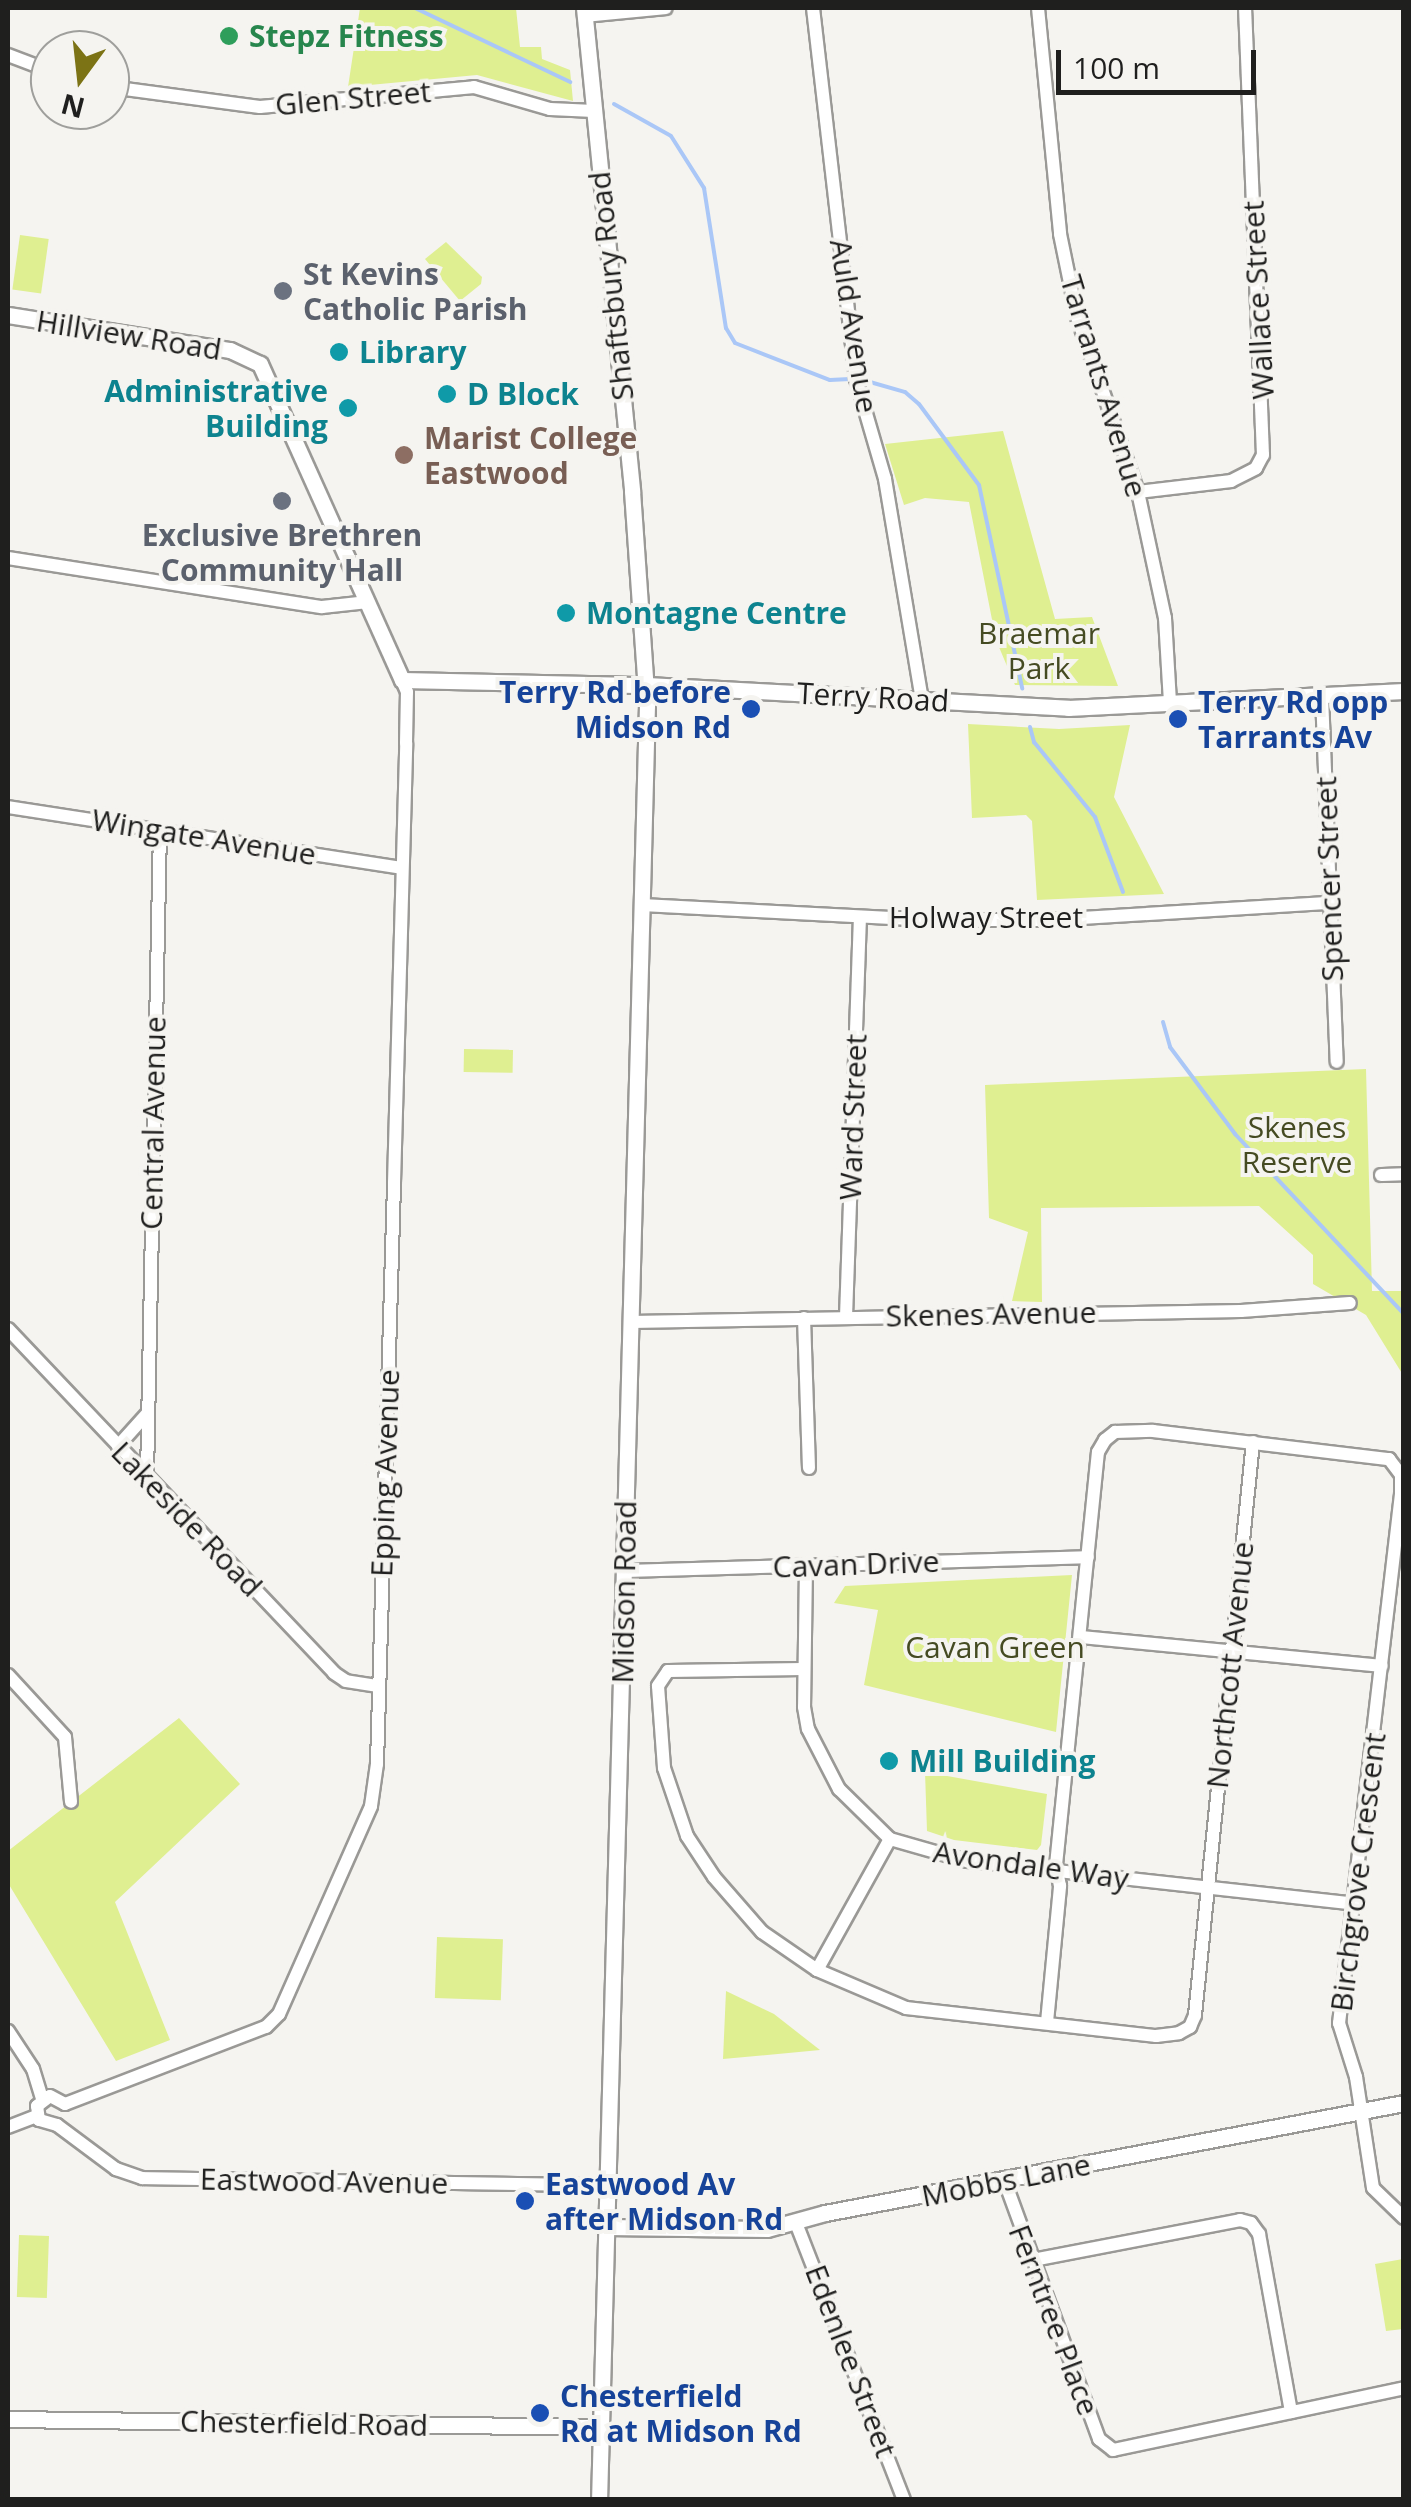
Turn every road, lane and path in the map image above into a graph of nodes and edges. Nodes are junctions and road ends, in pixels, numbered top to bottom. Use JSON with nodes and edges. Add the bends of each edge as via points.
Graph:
{"nodes":[{"id":1,"x":666,"y":8,"type":"edge"},
{"id":2,"x":813,"y":8,"type":"edge"},
{"id":3,"x":1038,"y":8,"type":"edge"},
{"id":4,"x":1245,"y":8,"type":"edge"},
{"id":5,"x":584,"y":12,"type":"edge"},
{"id":6,"x":130,"y":90,"type":"edge"},
{"id":7,"x":594,"y":111,"type":"junction"},
{"id":8,"x":8,"y":315,"type":"edge"},
{"id":9,"x":1138,"y":492,"type":"junction"},
{"id":10,"x":8,"y":558,"type":"edge"},
{"id":11,"x":368,"y":602,"type":"junction"},
{"id":12,"x":402,"y":680,"type":"junction"},
{"id":13,"x":647,"y":685,"type":"junction"},
{"id":14,"x":1404,"y":692,"type":"edge"},
{"id":15,"x":1322,"y":696,"type":"junction"},
{"id":16,"x":922,"y":700,"type":"junction"},
{"id":17,"x":1170,"y":703,"type":"junction"},
{"id":18,"x":8,"y":806,"type":"edge"},
{"id":19,"x":160,"y":830,"type":"junction"},
{"id":20,"x":400,"y":868,"type":"junction"},
{"id":21,"x":1330,"y":903,"type":"junction"},
{"id":22,"x":642,"y":905,"type":"junction"},
{"id":23,"x":860,"y":917,"type":"junction"},
{"id":24,"x":1337,"y":1062,"type":"dead end"},
{"id":25,"x":1381,"y":1174,"type":"dead end"},
{"id":26,"x":1404,"y":1174,"type":"edge"},
{"id":27,"x":1350,"y":1303,"type":"dead end"},
{"id":28,"x":846,"y":1317,"type":"junction"},
{"id":29,"x":804,"y":1318,"type":"junction"},
{"id":30,"x":631,"y":1322,"type":"junction"},
{"id":31,"x":8,"y":1329,"type":"edge"},
{"id":32,"x":146,"y":1414,"type":"junction"},
{"id":33,"x":1253,"y":1442,"type":"junction"},
{"id":34,"x":118,"y":1446,"type":"junction"},
{"id":35,"x":809,"y":1468,"type":"dead end"},
{"id":36,"x":147,"y":1476,"type":"junction"},
{"id":37,"x":1088,"y":1557,"type":"junction"},
{"id":38,"x":806,"y":1566,"type":"junction"},
{"id":39,"x":624,"y":1571,"type":"junction"},
{"id":40,"x":1082,"y":1636,"type":"junction"},
{"id":41,"x":1231,"y":1652,"type":"junction"},
{"id":42,"x":1382,"y":1666,"type":"junction"},
{"id":43,"x":804,"y":1669,"type":"junction"},
{"id":44,"x":11,"y":1684,"type":"edge"},
{"id":45,"x":379,"y":1686,"type":"junction"},
{"id":46,"x":71,"y":1802,"type":"dead end"},
{"id":47,"x":890,"y":1839,"type":"junction"},
{"id":48,"x":1057,"y":1871,"type":"junction"},
{"id":49,"x":1206,"y":1887,"type":"junction"},
{"id":50,"x":1356,"y":1904,"type":"junction"},
{"id":51,"x":816,"y":1970,"type":"junction"},
{"id":52,"x":1047,"y":2022,"type":"junction"},
{"id":53,"x":8,"y":2030,"type":"edge"},
{"id":54,"x":42,"y":2099,"type":"junction"},
{"id":55,"x":1404,"y":2103,"type":"edge"},
{"id":56,"x":65,"y":2104,"type":"junction"},
{"id":57,"x":1362,"y":2111,"type":"junction"},
{"id":58,"x":37,"y":2116,"type":"junction"},
{"id":59,"x":57,"y":2125,"type":"junction"},
{"id":60,"x":8,"y":2126,"type":"edge"},
{"id":61,"x":1005,"y":2182,"type":"junction"},
{"id":62,"x":607,"y":2186,"type":"junction"},
{"id":63,"x":1404,"y":2218,"type":"edge"},
{"id":64,"x":796,"y":2222,"type":"junction"},
{"id":65,"x":606,"y":2227,"type":"junction"},
{"id":66,"x":1033,"y":2260,"type":"junction"},
{"id":67,"x":1404,"y":2388,"type":"edge"},
{"id":68,"x":1291,"y":2412,"type":"junction"},
{"id":69,"x":8,"y":2419,"type":"edge"},
{"id":70,"x":600,"y":2427,"type":"junction"},
{"id":71,"x":599,"y":2500,"type":"edge"},
{"id":72,"x":904,"y":2500,"type":"edge"}],
"edges":[{"from":1,"to":5,"type":"street"},
{"from":2,"to":16,"type":"street","name":"Auld Avenue","via":[[856,379],[884,480]]},
{"from":3,"to":9,"type":"street","name":"Tarrants Avenue","via":[[1060,234],[1078,317]]},
{"from":4,"to":9,"type":"street","name":"Wallace Street","via":[[1263,455],[1256,468],[1231,481]]},
{"from":5,"to":7,"type":"street","name":"Shaftsbury Road"},
{"from":6,"to":7,"type":"street","name":"Glen Street","via":[[250,106],[474,87],[550,109]]},
{"from":7,"to":13,"type":"street","name":"Shaftsbury Road"},
{"from":8,"to":11,"type":"street","name":"Hillview Road","via":[[230,350],[256,360]]},
{"from":9,"to":17,"type":"street","name":"Tarrants Avenue","via":[[1165,618]]},
{"from":10,"to":11,"type":"street","via":[[322,607]]},
{"from":11,"to":12,"type":"street","name":"Hillview Road"},
{"from":12,"to":13,"type":"street","name":"Terry Road"},
{"from":12,"to":20,"type":"street","name":"Epping Avenue","via":[[407,692]]},
{"from":13,"to":16,"type":"street","name":"Terry Road"},
{"from":13,"to":22,"type":"street","name":"Midson Road"},
{"from":14,"to":15,"type":"street","name":"Terry Road"},
{"from":15,"to":17,"type":"street","name":"Terry Road"},
{"from":15,"to":21,"type":"street","name":"Spencer Street"},
{"from":16,"to":17,"type":"street","name":"Terry Road","via":[[1068,708]]},
{"from":18,"to":19,"type":"street","name":"Wingate Avenue"},
{"from":19,"to":20,"type":"street","name":"Wingate Avenue"},
{"from":19,"to":32,"type":"street","name":"Central Avenue"},
{"from":20,"to":45,"type":"street","name":"Epping Avenue"},
{"from":21,"to":23,"type":"street","name":"Holway Street","via":[[1049,920]]},
{"from":21,"to":24,"type":"street","name":"Spencer Street"},
{"from":22,"to":23,"type":"street","name":"Holway Street"},
{"from":22,"to":30,"type":"street","name":"Midson Road"},
{"from":23,"to":28,"type":"street","name":"Ward Street"},
{"from":25,"to":26,"type":"street"},
{"from":27,"to":28,"type":"street","name":"Skenes Avenue"},
{"from":28,"to":29,"type":"street","name":"Skenes Avenue"},
{"from":29,"to":30,"type":"street","name":"Skenes Avenue"},
{"from":29,"to":35,"type":"street"},
{"from":30,"to":39,"type":"street","name":"Midson Road"},
{"from":31,"to":34,"type":"street","name":"Lakeside Road"},
{"from":32,"to":34,"type":"street"},
{"from":32,"to":36,"type":"street","name":"Central Avenue"},
{"from":33,"to":37,"type":"street","name":"Birchgrove Crescent","via":[[1115,1432],[1098,1452]]},
{"from":33,"to":41,"type":"street","name":"Northcott Avenue"},
{"from":33,"to":42,"type":"street","name":"Birchgrove Crescent","via":[[1376,1454],[1401,1475]]},
{"from":34,"to":36,"type":"street","name":"Lakeside Road"},
{"from":36,"to":45,"type":"street","name":"Lakeside Road","via":[[334,1673]]},
{"from":37,"to":38,"type":"street","name":"Cavan Drive"},
{"from":37,"to":40,"type":"street","name":"Birchgrove Crescent"},
{"from":38,"to":39,"type":"street","name":"Cavan Drive"},
{"from":38,"to":43,"type":"street","name":"Avondale Way"},
{"from":39,"to":62,"type":"street","name":"Midson Road"},
{"from":40,"to":41,"type":"street"},
{"from":40,"to":48,"type":"street","name":"Birchgrove Crescent"},
{"from":41,"to":42,"type":"street"},
{"from":41,"to":49,"type":"street","name":"Northcott Avenue"},
{"from":42,"to":50,"type":"street","name":"Birchgrove Crescent"},
{"from":43,"to":47,"type":"street","name":"Avondale Way","via":[[804,1707],[820,1760],[854,1808]]},
{"from":43,"to":51,"type":"street","via":[[668,1671],[658,1686],[658,1732],[687,1836],[714,1878],[762,1932]]},
{"from":44,"to":46,"type":"street","via":[[65,1738]]},
{"from":45,"to":56,"type":"street","name":"Epping Avenue","via":[[371,1806],[280,2014],[266,2026]]},
{"from":47,"to":48,"type":"street","name":"Avondale Way","via":[[954,1859]]},
{"from":47,"to":51,"type":"street"},
{"from":48,"to":49,"type":"street","name":"Avondale Way"},
{"from":48,"to":52,"type":"street","name":"Birchgrove Crescent"},
{"from":49,"to":50,"type":"street","name":"Avondale Way"},
{"from":49,"to":52,"type":"street","name":"Northcott Avenue","via":[[1190,2027],[1156,2036]]},
{"from":50,"to":57,"type":"street","name":"Birchgrove Crescent","via":[[1338,2024]]},
{"from":51,"to":52,"type":"street","via":[[906,2008]]},
{"from":53,"to":54,"type":"street"},
{"from":54,"to":56,"type":"street","via":[[55,2096]]},
{"from":54,"to":58,"type":"street"},
{"from":55,"to":57,"type":"street","name":"Mobbs Lane"},
{"from":56,"to":59,"type":"street","via":[[67,2114]]},
{"from":57,"to":61,"type":"street","name":"Mobbs Lane"},
{"from":57,"to":63,"type":"street","name":"Birchgrove Crescent","via":[[1372,2188]]},
{"from":58,"to":59,"type":"street"},
{"from":58,"to":60,"type":"street"},
{"from":59,"to":62,"type":"street","name":"Eastwood Avenue","via":[[116,2169],[142,2178]]},
{"from":61,"to":64,"type":"street","name":"Mobbs Lane"},
{"from":61,"to":66,"type":"street","name":"Ferntree Place"},
{"from":62,"to":65,"type":"street","name":"Midson Road"},
{"from":64,"to":65,"type":"street","name":"Mobbs Lane","via":[[742,2231]]},
{"from":64,"to":72,"type":"street","name":"Edenlee Street"},
{"from":65,"to":70,"type":"street","name":"Midson Road"},
{"from":66,"to":68,"type":"street","name":"Ferntree Place","via":[[1099,2439],[1113,2450]]},
{"from":66,"to":68,"type":"street","via":[[1251,2223],[1259,2234]]},
{"from":67,"to":68,"type":"street"},
{"from":69,"to":70,"type":"street","name":"Chesterfield Road"},
{"from":70,"to":71,"type":"street","name":"Midson Road"}]}
